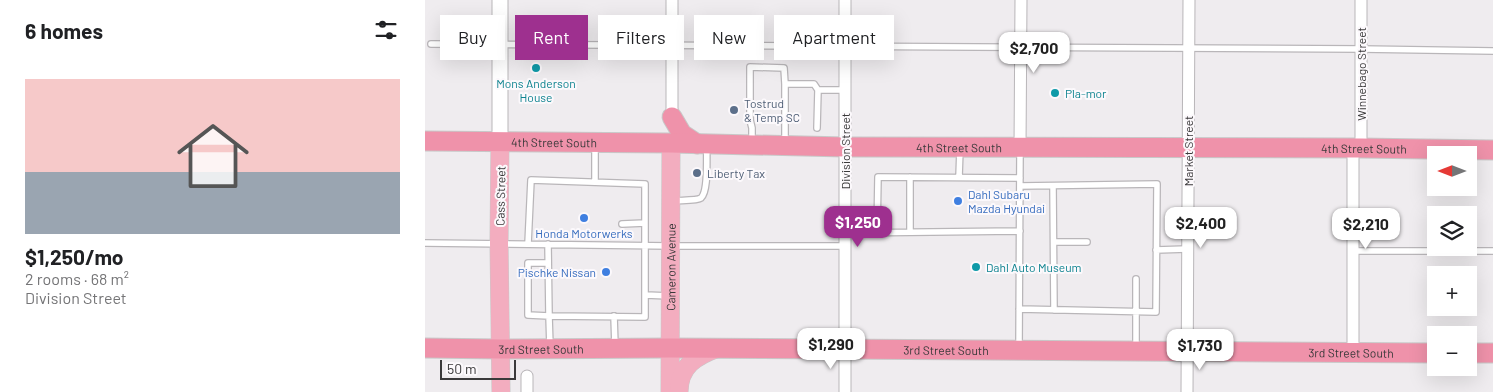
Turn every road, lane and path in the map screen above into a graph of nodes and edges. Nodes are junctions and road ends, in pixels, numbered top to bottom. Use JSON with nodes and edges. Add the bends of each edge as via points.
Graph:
{"nodes":[{"id":1,"x":500,"y":0,"type":"edge"},
{"id":2,"x":672,"y":0,"type":"edge"},
{"id":3,"x":845,"y":0,"type":"edge"},
{"id":4,"x":1021,"y":0,"type":"edge"},
{"id":5,"x":1189,"y":0,"type":"edge"},
{"id":6,"x":1361,"y":0,"type":"edge"},
{"id":7,"x":500,"y":15,"type":"edge"},
{"id":8,"x":672,"y":15,"type":"edge"},
{"id":9,"x":845,"y":15,"type":"edge"},
{"id":10,"x":431,"y":44,"type":"dead end"},
{"id":11,"x":440,"y":44,"type":"edge"},
{"id":12,"x":505,"y":44,"type":"edge"},
{"id":13,"x":598,"y":44,"type":"edge"},
{"id":14,"x":684,"y":44,"type":"edge"},
{"id":15,"x":774,"y":45,"type":"edge"},
{"id":16,"x":894,"y":47,"type":"edge"},
{"id":17,"x":1021,"y":48,"type":"junction"},
{"id":18,"x":1188,"y":49,"type":"junction"},
{"id":19,"x":1361,"y":49,"type":"junction"},
{"id":20,"x":1493,"y":51,"type":"edge"},
{"id":21,"x":500,"y":60,"type":"edge"},
{"id":22,"x":672,"y":60,"type":"edge"},
{"id":23,"x":845,"y":60,"type":"edge"},
{"id":24,"x":785,"y":84,"type":"junction"},
{"id":25,"x":818,"y":90,"type":"junction"},
{"id":26,"x":845,"y":90,"type":"junction"},
{"id":27,"x":672,"y":117,"type":"joint"},
{"id":28,"x":817,"y":128,"type":"dead end"},
{"id":29,"x":425,"y":141,"type":"edge"},
{"id":30,"x":500,"y":142,"type":"junction"},
{"id":31,"x":595,"y":143,"type":"junction"},
{"id":32,"x":671,"y":143,"type":"junction"},
{"id":33,"x":702,"y":144,"type":"junction"},
{"id":34,"x":752,"y":145,"type":"junction"},
{"id":35,"x":785,"y":146,"type":"junction"},
{"id":36,"x":845,"y":147,"type":"junction"},
{"id":37,"x":961,"y":147,"type":"junction"},
{"id":38,"x":1020,"y":148,"type":"junction"},
{"id":39,"x":1188,"y":148,"type":"junction"},
{"id":40,"x":1357,"y":148,"type":"junction"},
{"id":41,"x":1493,"y":150,"type":"edge"},
{"id":42,"x":910,"y":177,"type":"junction"},
{"id":43,"x":959,"y":177,"type":"junction"},
{"id":44,"x":1020,"y":178,"type":"junction"},
{"id":45,"x":595,"y":182,"type":"junction"},
{"id":46,"x":1020,"y":186,"type":"junction"},
{"id":47,"x":1053,"y":186,"type":"junction"},
{"id":48,"x":671,"y":201,"type":"junction"},
{"id":49,"x":645,"y":223,"type":"junction"},
{"id":50,"x":622,"y":224,"type":"dead end"},
{"id":51,"x":1020,"y":231,"type":"junction"},
{"id":52,"x":910,"y":232,"type":"junction"},
{"id":53,"x":845,"y":233,"type":"junction"},
{"id":54,"x":877,"y":233,"type":"junction"},
{"id":55,"x":1054,"y":242,"type":"junction"},
{"id":56,"x":1087,"y":242,"type":"dead end"},
{"id":57,"x":425,"y":243,"type":"edge"},
{"id":58,"x":499,"y":243,"type":"junction"},
{"id":59,"x":528,"y":244,"type":"junction"},
{"id":60,"x":547,"y":244,"type":"junction"},
{"id":61,"x":644,"y":246,"type":"junction"},
{"id":62,"x":671,"y":246,"type":"junction"},
{"id":63,"x":845,"y":246,"type":"junction"},
{"id":64,"x":1187,"y":249,"type":"junction"},
{"id":65,"x":1156,"y":250,"type":"junction"},
{"id":66,"x":1353,"y":251,"type":"junction"},
{"id":67,"x":1493,"y":251,"type":"edge"},
{"id":68,"x":548,"y":263,"type":"junction"},
{"id":69,"x":1136,"y":279,"type":"dead end"},
{"id":70,"x":646,"y":295,"type":"junction"},
{"id":71,"x":671,"y":296,"type":"junction"},
{"id":72,"x":1019,"y":309,"type":"junction"},
{"id":73,"x":1054,"y":310,"type":"junction"},
{"id":74,"x":1136,"y":311,"type":"junction"},
{"id":75,"x":549,"y":316,"type":"junction"},
{"id":76,"x":614,"y":316,"type":"junction"},
{"id":77,"x":425,"y":348,"type":"edge"},
{"id":78,"x":615,"y":348,"type":"junction"},
{"id":79,"x":670,"y":348,"type":"junction"},
{"id":80,"x":718,"y":348,"type":"junction"},
{"id":81,"x":500,"y":349,"type":"junction"},
{"id":82,"x":550,"y":349,"type":"junction"},
{"id":83,"x":845,"y":349,"type":"junction"},
{"id":84,"x":1019,"y":350,"type":"junction"},
{"id":85,"x":1136,"y":350,"type":"junction"},
{"id":86,"x":1187,"y":351,"type":"junction"},
{"id":87,"x":1353,"y":352,"type":"junction"},
{"id":88,"x":1427,"y":352,"type":"edge"},
{"id":89,"x":1477,"y":353,"type":"edge"},
{"id":90,"x":1493,"y":353,"type":"edge"},
{"id":91,"x":527,"y":376,"type":"dead end"},
{"id":92,"x":501,"y":392,"type":"edge"},
{"id":93,"x":527,"y":392,"type":"edge"},
{"id":94,"x":671,"y":392,"type":"edge"},
{"id":95,"x":679,"y":392,"type":"edge"},
{"id":96,"x":845,"y":392,"type":"edge"},
{"id":97,"x":1187,"y":392,"type":"edge"}],
"edges":[{"from":1,"to":7,"type":"main road","name":"Cass Street"},
{"from":2,"to":8,"type":"street"},
{"from":3,"to":9,"type":"street","name":"Division Street"},
{"from":4,"to":17,"type":"street"},
{"from":5,"to":18,"type":"street","name":"Market Street"},
{"from":6,"to":19,"type":"street","name":"Winnebago Street"},
{"from":10,"to":11,"type":"lane"},
{"from":12,"to":13,"type":"lane"},
{"from":14,"to":15,"type":"lane"},
{"from":16,"to":17,"type":"lane"},
{"from":17,"to":18,"type":"lane"},
{"from":17,"to":38,"type":"street"},
{"from":18,"to":19,"type":"lane"},
{"from":18,"to":39,"type":"street","name":"Market Street"},
{"from":19,"to":20,"type":"lane"},
{"from":19,"to":40,"type":"street","name":"Winnebago Street"},
{"from":21,"to":30,"type":"main road","name":"Cass Street"},
{"from":22,"to":27,"type":"street"},
{"from":23,"to":26,"type":"street","name":"Division Street"},
{"from":24,"to":25,"type":"lane","via":[[814,84]]},
{"from":24,"to":34,"type":"lane","via":[[784,68],[750,67]]},
{"from":24,"to":35,"type":"lane"},
{"from":25,"to":26,"type":"lane"},
{"from":25,"to":28,"type":"lane"},
{"from":26,"to":36,"type":"street","name":"Division Street"},
{"from":27,"to":33,"type":"highway","via":[[682,134]]},
{"from":29,"to":30,"type":"highway","name":"4th Street South"},
{"from":30,"to":31,"type":"highway","name":"4th Street South"},
{"from":30,"to":58,"type":"main road","name":"Cass Street"},
{"from":31,"to":32,"type":"highway","name":"4th Street South"},
{"from":31,"to":45,"type":"lane"},
{"from":32,"to":33,"type":"highway","name":"4th Street South"},
{"from":32,"to":48,"type":"main road","name":"Cameron Avenue"},
{"from":33,"to":34,"type":"highway","name":"4th Street South"},
{"from":33,"to":48,"type":"lane","via":[[706,188],[703,196],[698,200]]},
{"from":34,"to":35,"type":"highway","name":"4th Street South"},
{"from":35,"to":36,"type":"highway","name":"4th Street South"},
{"from":36,"to":37,"type":"highway","name":"4th Street South"},
{"from":36,"to":53,"type":"street","name":"Division Street"},
{"from":37,"to":38,"type":"highway","name":"4th Street South"},
{"from":37,"to":43,"type":"lane"},
{"from":38,"to":39,"type":"highway","name":"4th Street South"},
{"from":38,"to":44,"type":"lane"},
{"from":39,"to":40,"type":"highway","name":"4th Street South"},
{"from":39,"to":64,"type":"street","name":"Market Street"},
{"from":40,"to":41,"type":"highway","name":"4th Street South"},
{"from":40,"to":66,"type":"street","name":"Winnebago Street"},
{"from":42,"to":43,"type":"lane"},
{"from":42,"to":52,"type":"lane"},
{"from":42,"to":54,"type":"lane","via":[[878,177]]},
{"from":43,"to":44,"type":"lane"},
{"from":44,"to":46,"type":"lane"},
{"from":45,"to":49,"type":"lane","via":[[645,184]]},
{"from":45,"to":59,"type":"lane","via":[[531,180]]},
{"from":46,"to":47,"type":"lane"},
{"from":46,"to":51,"type":"lane"},
{"from":47,"to":55,"type":"lane"},
{"from":47,"to":65,"type":"lane","via":[[1157,184]]},
{"from":48,"to":62,"type":"main road","name":"Cameron Avenue"},
{"from":49,"to":50,"type":"lane"},
{"from":49,"to":61,"type":"lane"},
{"from":51,"to":52,"type":"lane"},
{"from":51,"to":72,"type":"lane"},
{"from":52,"to":54,"type":"lane"},
{"from":53,"to":54,"type":"lane"},
{"from":53,"to":63,"type":"street","name":"Division Street"},
{"from":55,"to":56,"type":"lane"},
{"from":55,"to":73,"type":"lane"},
{"from":57,"to":58,"type":"lane"},
{"from":58,"to":59,"type":"lane"},
{"from":58,"to":81,"type":"main road","name":"Cass Street"},
{"from":59,"to":60,"type":"lane"},
{"from":60,"to":61,"type":"lane"},
{"from":60,"to":68,"type":"lane"},
{"from":61,"to":62,"type":"lane"},
{"from":61,"to":70,"type":"lane"},
{"from":62,"to":63,"type":"lane"},
{"from":62,"to":71,"type":"main road","name":"Cameron Avenue"},
{"from":63,"to":83,"type":"street","name":"Division Street"},
{"from":64,"to":65,"type":"lane"},
{"from":64,"to":86,"type":"street","name":"Market Street"},
{"from":65,"to":74,"type":"lane","via":[[1156,312]]},
{"from":66,"to":67,"type":"lane"},
{"from":66,"to":87,"type":"street","name":"Winnebago Street"},
{"from":68,"to":75,"type":"lane"},
{"from":68,"to":75,"type":"lane","via":[[528,263],[527,315]]},
{"from":69,"to":74,"type":"lane"},
{"from":70,"to":71,"type":"lane"},
{"from":70,"to":76,"type":"lane","via":[[645,317]]},
{"from":71,"to":79,"type":"main road","name":"Cameron Avenue"},
{"from":72,"to":73,"type":"lane"},
{"from":72,"to":84,"type":"lane"},
{"from":73,"to":74,"type":"lane"},
{"from":74,"to":85,"type":"lane"},
{"from":75,"to":76,"type":"lane"},
{"from":75,"to":82,"type":"lane"},
{"from":76,"to":78,"type":"lane"},
{"from":77,"to":81,"type":"highway","name":"3rd Street South"},
{"from":78,"to":79,"type":"highway","name":"3rd Street South"},
{"from":78,"to":82,"type":"highway","name":"3rd Street South"},
{"from":79,"to":80,"type":"highway","name":"3rd Street South"},
{"from":79,"to":94,"type":"main road","name":"Cameron Avenue"},
{"from":80,"to":83,"type":"highway","name":"3rd Street South"},
{"from":80,"to":95,"type":"main road","via":[[690,364],[681,378]]},
{"from":81,"to":82,"type":"highway","name":"3rd Street South"},
{"from":81,"to":92,"type":"main road","name":"Cass Street"},
{"from":83,"to":84,"type":"highway","name":"3rd Street South"},
{"from":83,"to":96,"type":"street","name":"Division Street"},
{"from":84,"to":85,"type":"highway","name":"3rd Street South"},
{"from":85,"to":86,"type":"highway","name":"3rd Street South"},
{"from":86,"to":87,"type":"highway","name":"3rd Street South"},
{"from":86,"to":97,"type":"street","name":"Market Street"},
{"from":87,"to":88,"type":"highway","name":"3rd Street South"},
{"from":89,"to":90,"type":"highway"},
{"from":91,"to":93,"type":"street"}]}
